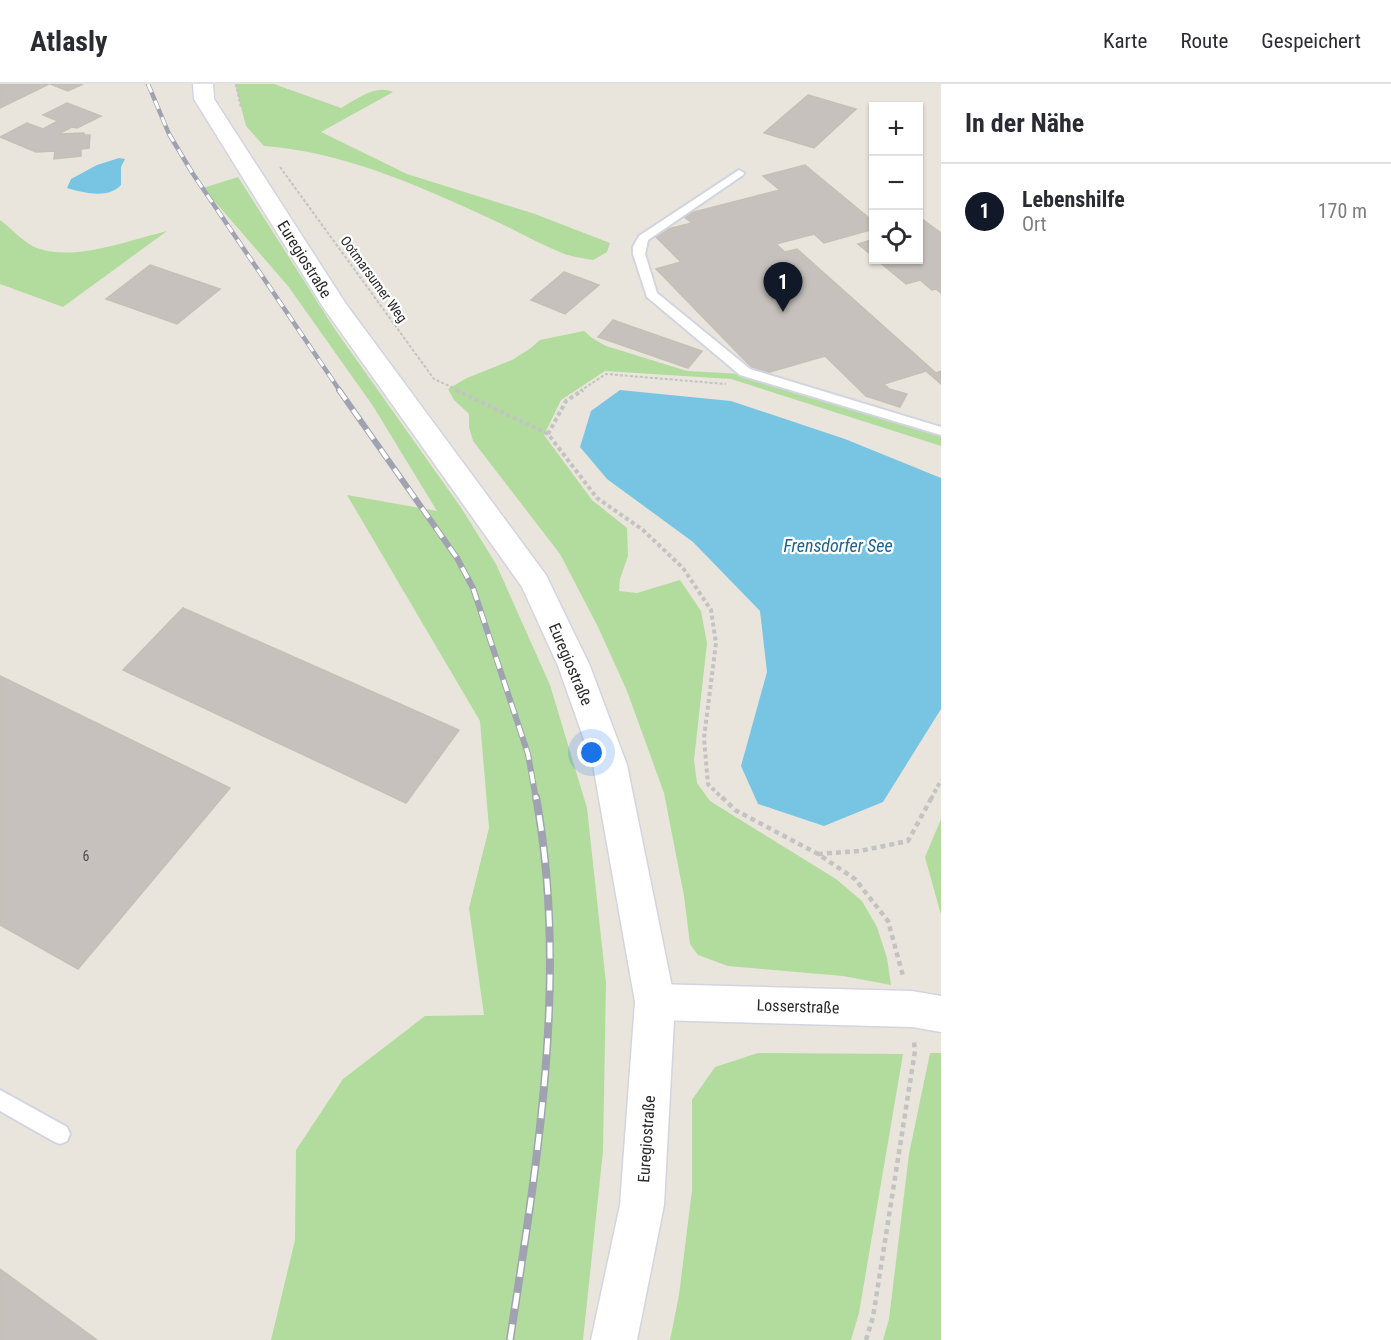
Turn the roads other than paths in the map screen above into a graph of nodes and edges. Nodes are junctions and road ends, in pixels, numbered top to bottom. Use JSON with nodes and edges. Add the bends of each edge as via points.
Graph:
{"nodes":[{"id":1,"x":203,"y":84,"type":"edge"},
{"id":2,"x":739,"y":173,"type":"dead end"},
{"id":3,"x":941,"y":431,"type":"edge"},
{"id":4,"x":655,"y":1002,"type":"junction"},
{"id":5,"x":926,"y":1011,"type":"edge"},
{"id":6,"x":0,"y":1100,"type":"edge"},
{"id":7,"x":60,"y":1134,"type":"dead end"},
{"id":8,"x":614,"y":1340,"type":"edge"}],
"edges":[{"from":1,"to":4,"type":"main road","name":"Euregiostraße","via":[[204,99],[335,307],[535,583],[574,666],[610,765]]},
{"from":2,"to":3,"type":"lane","via":[[643,238],[639,254],[651,294],[745,372]]},
{"from":4,"to":5,"type":"main road","name":"Losserstraße"},
{"from":4,"to":8,"type":"main road","name":"Euregiostraße","via":[[642,1205]]},
{"from":6,"to":7,"type":"lane"}]}
